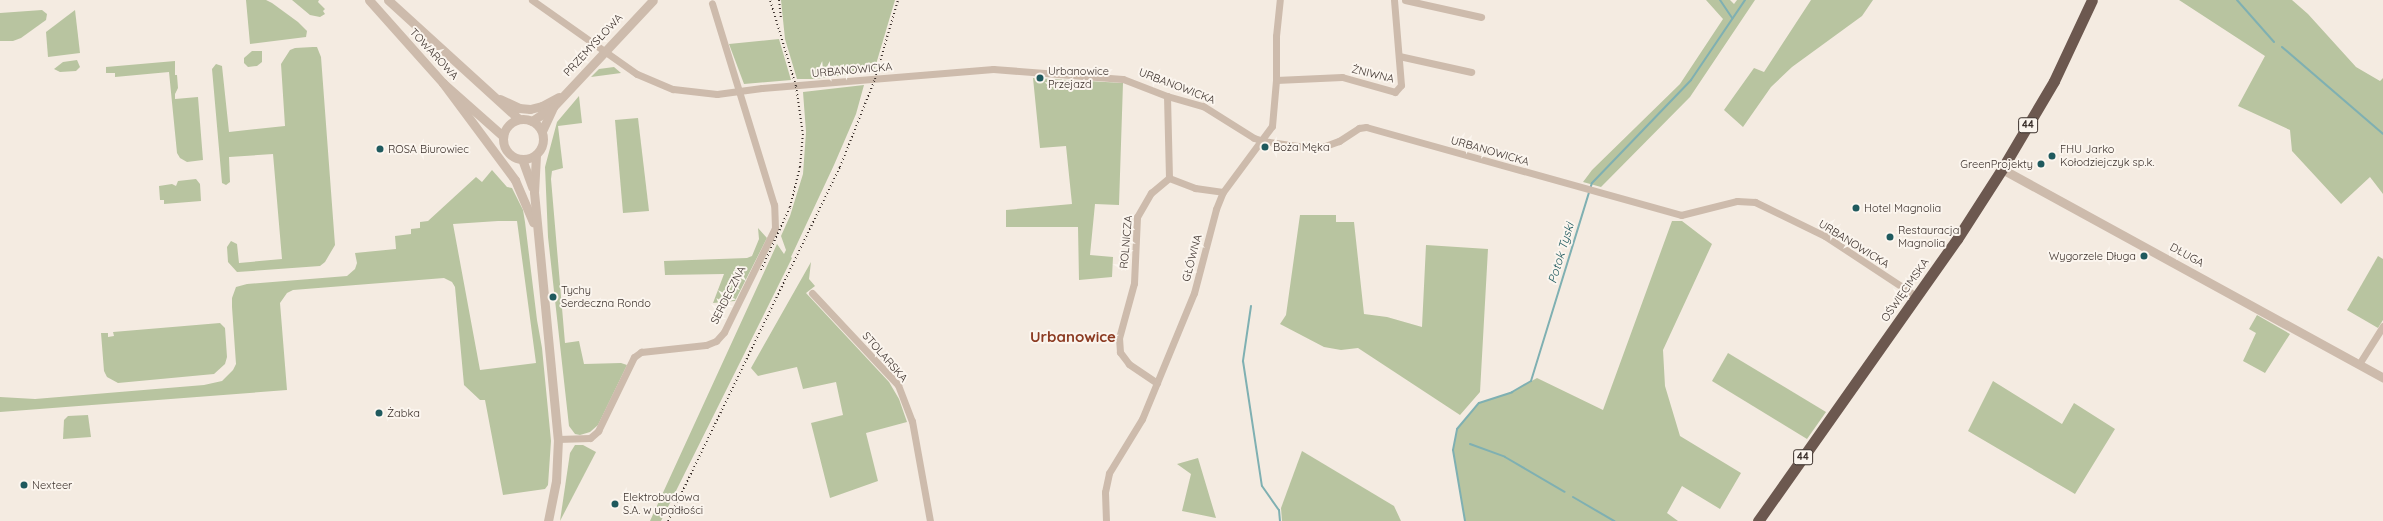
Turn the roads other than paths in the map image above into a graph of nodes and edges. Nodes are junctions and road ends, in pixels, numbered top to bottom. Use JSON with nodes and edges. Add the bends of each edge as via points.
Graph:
{"nodes":[{"id":1,"x":369,"y":0,"type":"edge"},
{"id":2,"x":388,"y":0,"type":"edge"},
{"id":3,"x":532,"y":0,"type":"edge"},
{"id":4,"x":653,"y":0,"type":"edge"},
{"id":5,"x":1280,"y":0,"type":"edge"},
{"id":6,"x":1394,"y":0,"type":"edge"},
{"id":7,"x":1405,"y":0,"type":"edge"},
{"id":8,"x":2092,"y":0,"type":"edge"},
{"id":9,"x":712,"y":3,"type":"dead end"},
{"id":10,"x":1481,"y":18,"type":"dead end"},
{"id":11,"x":604,"y":52,"type":"junction"},
{"id":12,"x":1399,"y":56,"type":"junction"},
{"id":13,"x":1471,"y":72,"type":"dead end"},
{"id":14,"x":1276,"y":80,"type":"junction"},
{"id":15,"x":443,"y":84,"type":"junction"},
{"id":16,"x":739,"y":91,"type":"junction"},
{"id":17,"x":564,"y":94,"type":"junction"},
{"id":18,"x":494,"y":96,"type":"junction"},
{"id":19,"x":1167,"y":96,"type":"junction"},
{"id":20,"x":553,"y":107,"type":"junction"},
{"id":21,"x":518,"y":119,"type":"junction"},
{"id":22,"x":532,"y":121,"type":"junction"},
{"id":23,"x":542,"y":131,"type":"junction"},
{"id":24,"x":503,"y":136,"type":"junction"},
{"id":25,"x":1263,"y":141,"type":"junction"},
{"id":26,"x":536,"y":155,"type":"junction"},
{"id":27,"x":522,"y":159,"type":"junction"},
{"id":28,"x":2002,"y":169,"type":"junction"},
{"id":29,"x":1169,"y":178,"type":"junction"},
{"id":30,"x":534,"y":192,"type":"junction"},
{"id":31,"x":1223,"y":192,"type":"junction"},
{"id":32,"x":540,"y":249,"type":"junction"},
{"id":33,"x":812,"y":293,"type":"dead end"},
{"id":34,"x":1916,"y":296,"type":"junction"},
{"id":35,"x":2383,"y":326,"type":"edge"},
{"id":36,"x":2360,"y":364,"type":"junction"},
{"id":37,"x":2383,"y":378,"type":"edge"},
{"id":38,"x":1157,"y":383,"type":"junction"},
{"id":39,"x":558,"y":439,"type":"junction"},
{"id":40,"x":548,"y":521,"type":"edge"},
{"id":41,"x":930,"y":521,"type":"edge"},
{"id":42,"x":1106,"y":521,"type":"edge"},
{"id":43,"x":1758,"y":521,"type":"edge"}],
"edges":[{"from":1,"to":15,"type":"street","name":"TOWAROWA"},
{"from":2,"to":18,"type":"street","name":"TOWAROWA"},
{"from":3,"to":11,"type":"street","name":"URBANOWICKA"},
{"from":4,"to":11,"type":"street","name":"PRZEMYSŁOWA"},
{"from":5,"to":14,"type":"street","name":"GŁÓWNA","via":[[1276,36]]},
{"from":6,"to":12,"type":"street","name":"ŻNIWNA"},
{"from":7,"to":10,"type":"street"},
{"from":8,"to":28,"type":"highway","name":"OŚWIĘCIMSKA","number":"44","via":[[2054,81]]},
{"from":9,"to":16,"type":"street","name":"SERDECZNA"},
{"from":11,"to":16,"type":"street","name":"URBANOWICKA","via":[[636,74],[662,86],[710,94]]},
{"from":11,"to":17,"type":"street","name":"PRZEMYSŁOWA"},
{"from":12,"to":13,"type":"street"},
{"from":12,"to":14,"type":"street","name":"ŻNIWNA","via":[[1401,85],[1395,92],[1342,77]]},
{"from":14,"to":25,"type":"street","name":"GŁÓWNA","via":[[1274,120]]},
{"from":15,"to":24,"type":"street","name":"TOWAROWA"},
{"from":15,"to":32,"type":"street","via":[[515,180],[530,212]]},
{"from":16,"to":19,"type":"street","name":"URBANOWICKA","via":[[993,69],[1123,79]]},
{"from":16,"to":39,"type":"street","name":"SERDECZNA","via":[[776,218],[775,228],[724,332],[716,341],[706,345],[641,352],[634,357],[598,431],[590,438]]},
{"from":17,"to":18,"type":"street","via":[[542,106],[530,108],[519,108]]},
{"from":17,"to":20,"type":"street","name":"PRZEMYSŁOWA"},
{"from":18,"to":21,"type":"street","name":"TOWAROWA"},
{"from":19,"to":25,"type":"street","name":"URBANOWICKA","via":[[1208,108],[1254,138]]},
{"from":19,"to":29,"type":"street"},
{"from":20,"to":22,"type":"street","name":"PRZEMYSŁOWA"},
{"from":20,"to":23,"type":"street","name":"PRZEMYSŁOWA"},
{"from":21,"to":22,"type":"street"},
{"from":21,"to":24,"type":"street","via":[[510,124]]},
{"from":22,"to":23,"type":"street"},
{"from":23,"to":26,"type":"street","via":[[542,146]]},
{"from":24,"to":27,"type":"street","via":[[508,152]]},
{"from":25,"to":31,"type":"street","name":"GŁÓWNA"},
{"from":25,"to":34,"type":"street","name":"URBANOWICKA","via":[[1300,146],[1325,146],[1339,142],[1359,128],[1366,127],[1681,215],[1737,201],[1755,202],[1825,236]]},
{"from":26,"to":27,"type":"street"},
{"from":26,"to":30,"type":"street"},
{"from":27,"to":30,"type":"street"},
{"from":28,"to":34,"type":"highway","name":"OŚWIĘCIMSKA","number":"44"},
{"from":28,"to":36,"type":"street","name":"DŁUGA"},
{"from":29,"to":31,"type":"street","via":[[1195,188]]},
{"from":29,"to":38,"type":"street","name":"ROLNICZA","via":[[1150,193],[1137,217],[1134,282],[1119,338],[1120,352],[1129,364]]},
{"from":30,"to":32,"type":"street"},
{"from":31,"to":38,"type":"street","name":"GŁÓWNA","via":[[1216,209],[1194,293]]},
{"from":32,"to":39,"type":"street"},
{"from":33,"to":41,"type":"street","name":"STOLARSKA","via":[[898,385],[912,421]]},
{"from":34,"to":43,"type":"highway","name":"OŚWIĘCIMSKA","number":"44"},
{"from":35,"to":36,"type":"street"},
{"from":36,"to":37,"type":"street","name":"DŁUGA"},
{"from":38,"to":42,"type":"street","name":"GŁÓWNA","via":[[1142,419],[1109,474],[1105,492]]},
{"from":39,"to":40,"type":"street","via":[[556,481]]}]}
